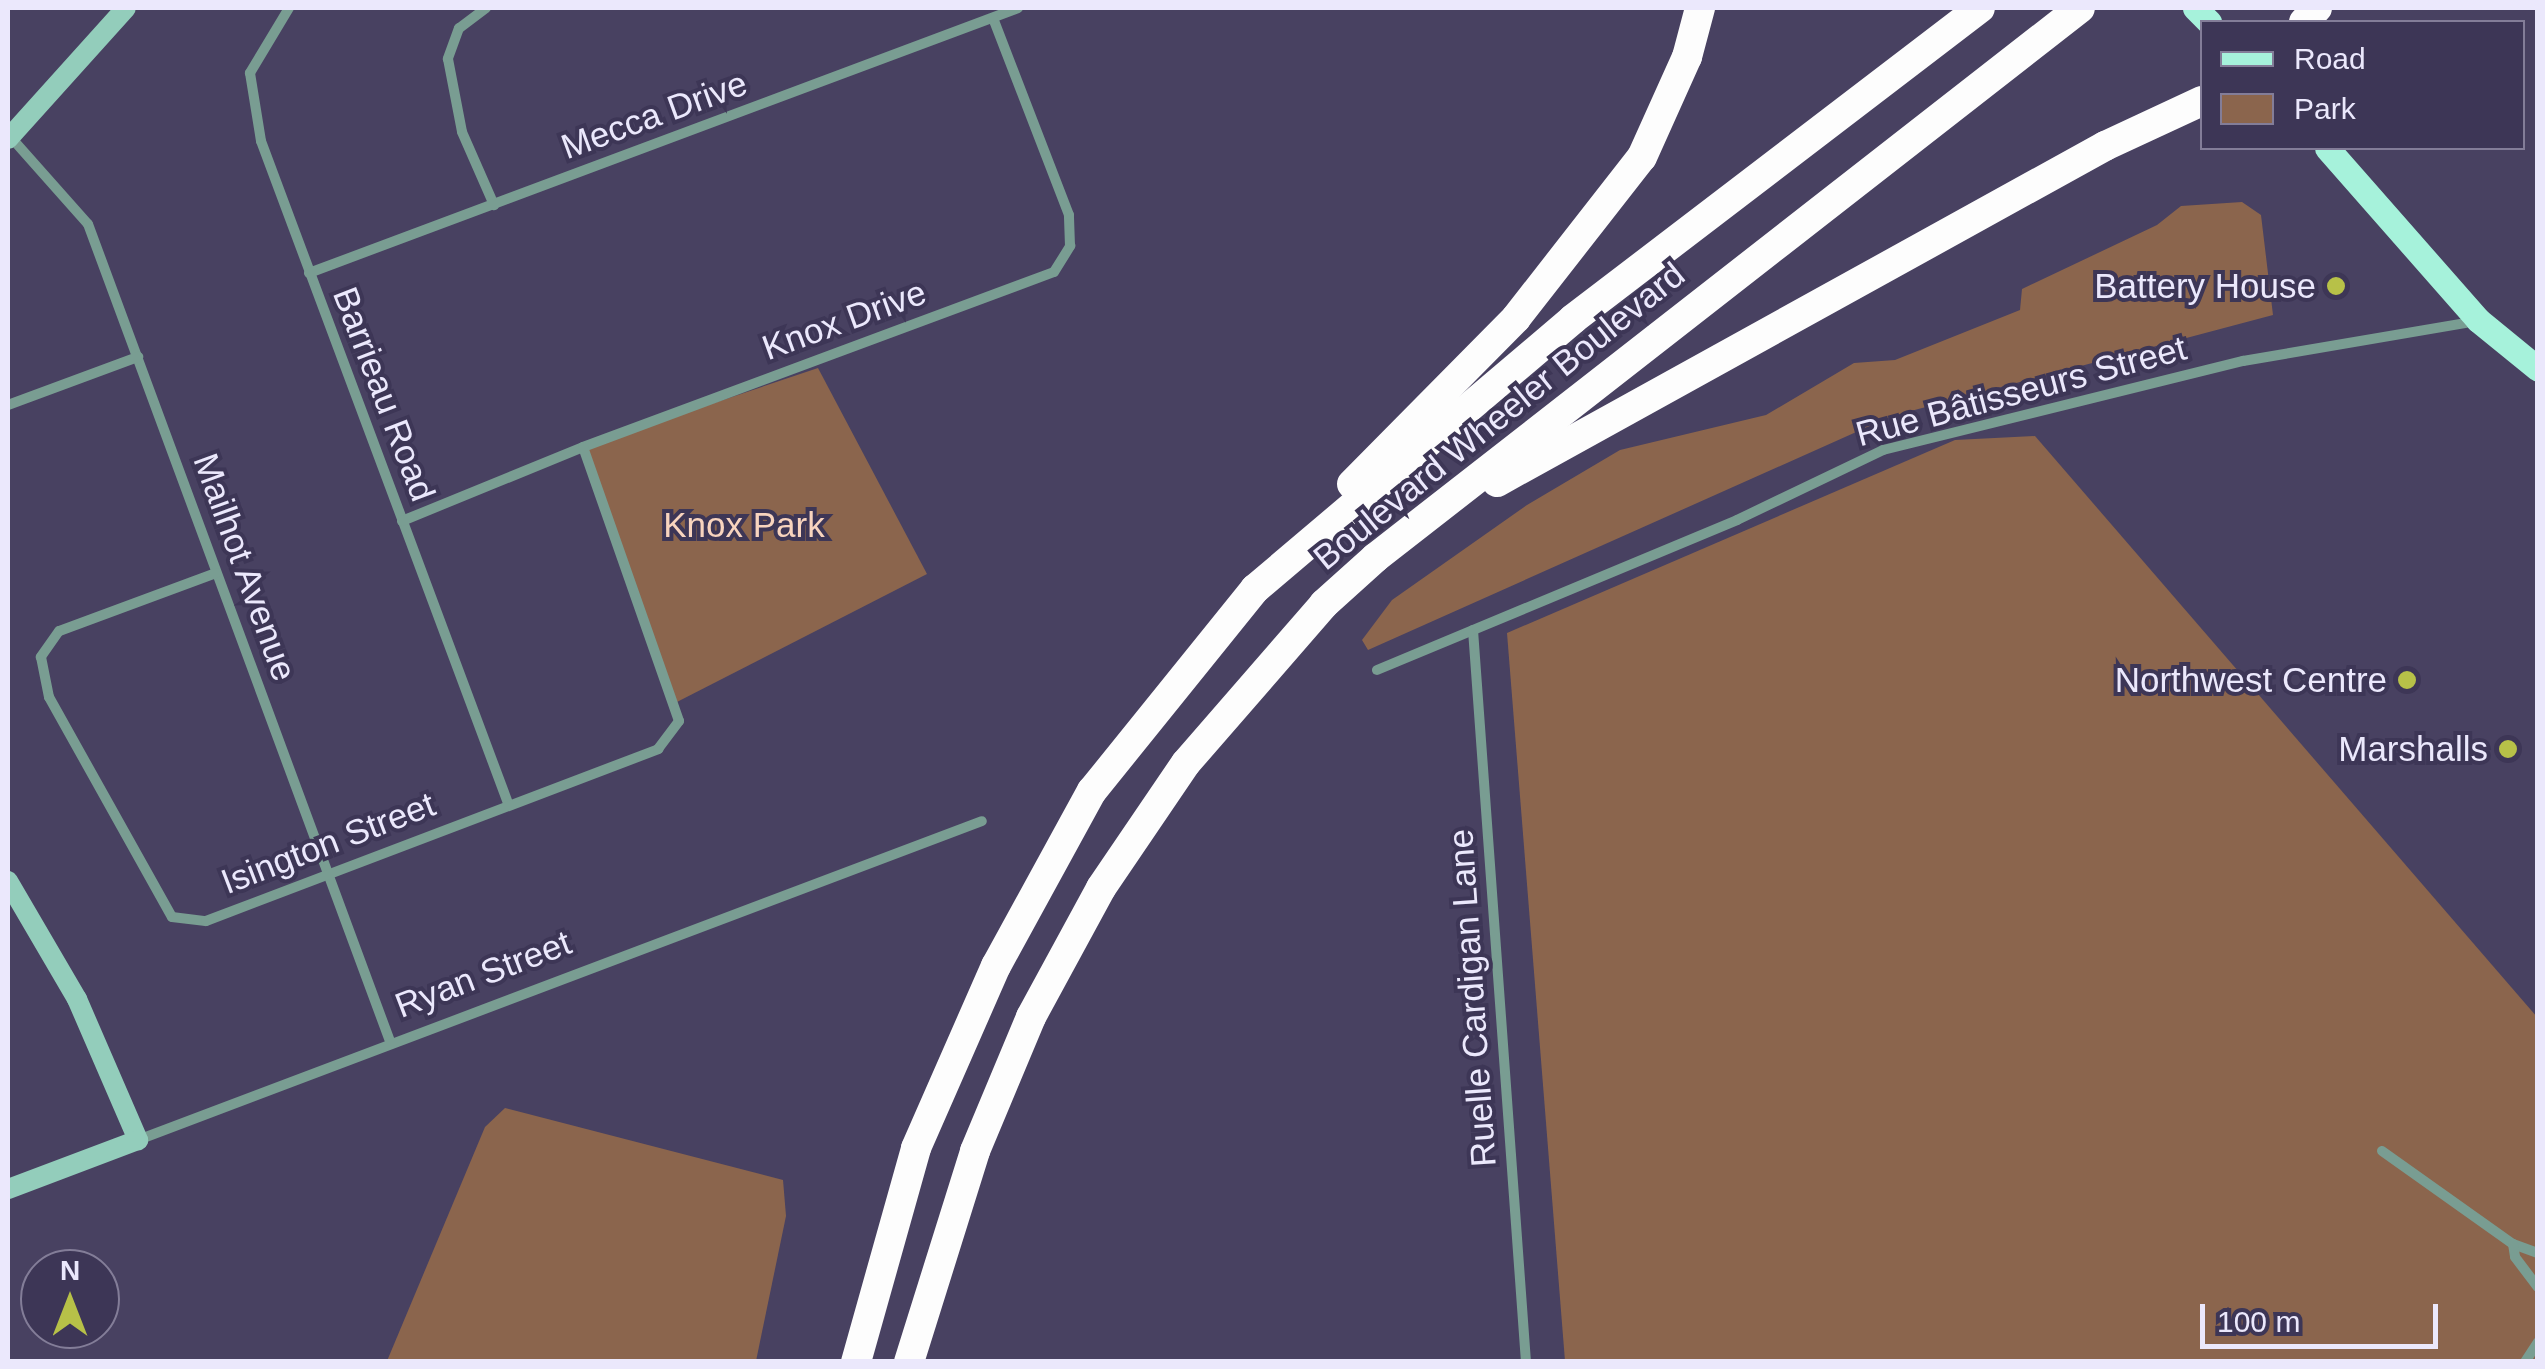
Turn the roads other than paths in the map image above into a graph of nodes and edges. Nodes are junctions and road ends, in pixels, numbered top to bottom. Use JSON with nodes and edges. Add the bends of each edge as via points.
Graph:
{"nodes":[{"id":1,"x":126,"y":8,"type":"edge"},
{"id":2,"x":289,"y":8,"type":"edge"},
{"id":3,"x":486,"y":8,"type":"edge"},
{"id":4,"x":1018,"y":8,"type":"edge"},
{"id":5,"x":1700,"y":8,"type":"edge"},
{"id":6,"x":1980,"y":8,"type":"edge"},
{"id":7,"x":2080,"y":8,"type":"edge"},
{"id":8,"x":993,"y":18,"type":"junction"},
{"id":9,"x":2200,"y":102,"type":"edge"},
{"id":10,"x":2200,"y":111,"type":"edge"},
{"id":11,"x":8,"y":136,"type":"edge"},
{"id":12,"x":2329,"y":150,"type":"edge"},
{"id":13,"x":2066,"y":170,"type":"junction"},
{"id":14,"x":494,"y":205,"type":"junction"},
{"id":15,"x":309,"y":273,"type":"junction"},
{"id":16,"x":2478,"y":320,"type":"junction"},
{"id":17,"x":138,"y":357,"type":"junction"},
{"id":18,"x":2538,"y":368,"type":"edge"},
{"id":19,"x":8,"y":405,"type":"edge"},
{"id":20,"x":583,"y":447,"type":"junction"},
{"id":21,"x":402,"y":521,"type":"junction"},
{"id":22,"x":216,"y":573,"type":"junction"},
{"id":23,"x":1255,"y":589,"type":"junction"},
{"id":24,"x":1324,"y":604,"type":"junction"},
{"id":25,"x":1474,"y":630,"type":"junction"},
{"id":26,"x":1377,"y":670,"type":"dead end"},
{"id":27,"x":508,"y":802,"type":"junction"},
{"id":28,"x":982,"y":821,"type":"dead end"},
{"id":29,"x":328,"y":873,"type":"junction"},
{"id":30,"x":8,"y":881,"type":"edge"},
{"id":31,"x":391,"y":1044,"type":"junction"},
{"id":32,"x":138,"y":1140,"type":"junction"},
{"id":33,"x":2382,"y":1152,"type":"dead end"},
{"id":34,"x":8,"y":1190,"type":"edge"},
{"id":35,"x":2513,"y":1244,"type":"junction"},
{"id":36,"x":2538,"y":1253,"type":"edge"},
{"id":37,"x":2538,"y":1287,"type":"edge"},
{"id":38,"x":2538,"y":1342,"type":"edge"},
{"id":39,"x":856,"y":1362,"type":"edge"},
{"id":40,"x":909,"y":1362,"type":"edge"},
{"id":41,"x":1526,"y":1362,"type":"edge"},
{"id":42,"x":2525,"y":1362,"type":"edge"}],
"edges":[{"from":1,"to":11,"type":"street"},
{"from":2,"to":15,"type":"street","name":"Barrieau Road","via":[[250,73],[261,142]]},
{"from":3,"to":14,"type":"street","via":[[459,28],[448,59],[462,132]]},
{"from":4,"to":8,"type":"street","name":"Mecca Drive"},
{"from":5,"to":23,"type":"highway","via":[[1687,56],[1642,157],[1516,318]]},
{"from":6,"to":23,"type":"highway","name":"Boulevard Wheeler Boulevard","via":[[1572,319]]},
{"from":7,"to":24,"type":"highway","name":"Boulevard Wheeler Boulevard"},
{"from":8,"to":14,"type":"street","name":"Mecca Drive"},
{"from":8,"to":20,"type":"street","name":"Knox Drive","via":[[1069,215],[1070,246],[1054,272]]},
{"from":9,"to":13,"type":"highway"},
{"from":10,"to":13,"type":"highway"},
{"from":11,"to":17,"type":"street","name":"Mailhot Avenue","via":[[88,224]]},
{"from":12,"to":16,"type":"main road"},
{"from":13,"to":24,"type":"highway","via":[[1508,474]]},
{"from":14,"to":15,"type":"street","name":"Mecca Drive"},
{"from":15,"to":21,"type":"street","name":"Barrieau Road"},
{"from":16,"to":18,"type":"main road"},
{"from":16,"to":25,"type":"street","name":"Rue Bâtisseurs Street","via":[[2243,361],[1882,450],[1736,520]]},
{"from":17,"to":19,"type":"street"},
{"from":17,"to":22,"type":"street","name":"Mailhot Avenue"},
{"from":20,"to":21,"type":"street","name":"Knox Drive"},
{"from":20,"to":27,"type":"street","name":"Isington Street","via":[[678,721],[658,749]]},
{"from":21,"to":27,"type":"street","name":"Barrieau Road"},
{"from":22,"to":29,"type":"street","name":"Mailhot Avenue"},
{"from":22,"to":29,"type":"street","name":"Isington Street","via":[[59,631],[41,657],[49,697],[172,917],[206,920]]},
{"from":23,"to":39,"type":"highway","name":"Boulevard Wheeler Boulevard","via":[[1092,791],[996,966],[916,1148]]},
{"from":24,"to":40,"type":"highway","name":"Boulevard Wheeler Boulevard","via":[[1186,763],[1083,920],[1030,1017],[975,1151]]},
{"from":25,"to":26,"type":"street","name":"Rue Bâtisseurs Street"},
{"from":25,"to":41,"type":"street","name":"Ruelle Cardigan Lane"},
{"from":27,"to":29,"type":"street","name":"Isington Street"},
{"from":28,"to":31,"type":"street","name":"Ryan Street"},
{"from":29,"to":31,"type":"street","name":"Mailhot Avenue"},
{"from":30,"to":32,"type":"street","via":[[78,1000]]},
{"from":31,"to":32,"type":"street","name":"Ryan Street"},
{"from":32,"to":34,"type":"street","name":"Ryan Street"},
{"from":33,"to":35,"type":"street"},
{"from":35,"to":36,"type":"street"},
{"from":35,"to":37,"type":"street","via":[[2514,1257]]},
{"from":38,"to":42,"type":"street"}]}
